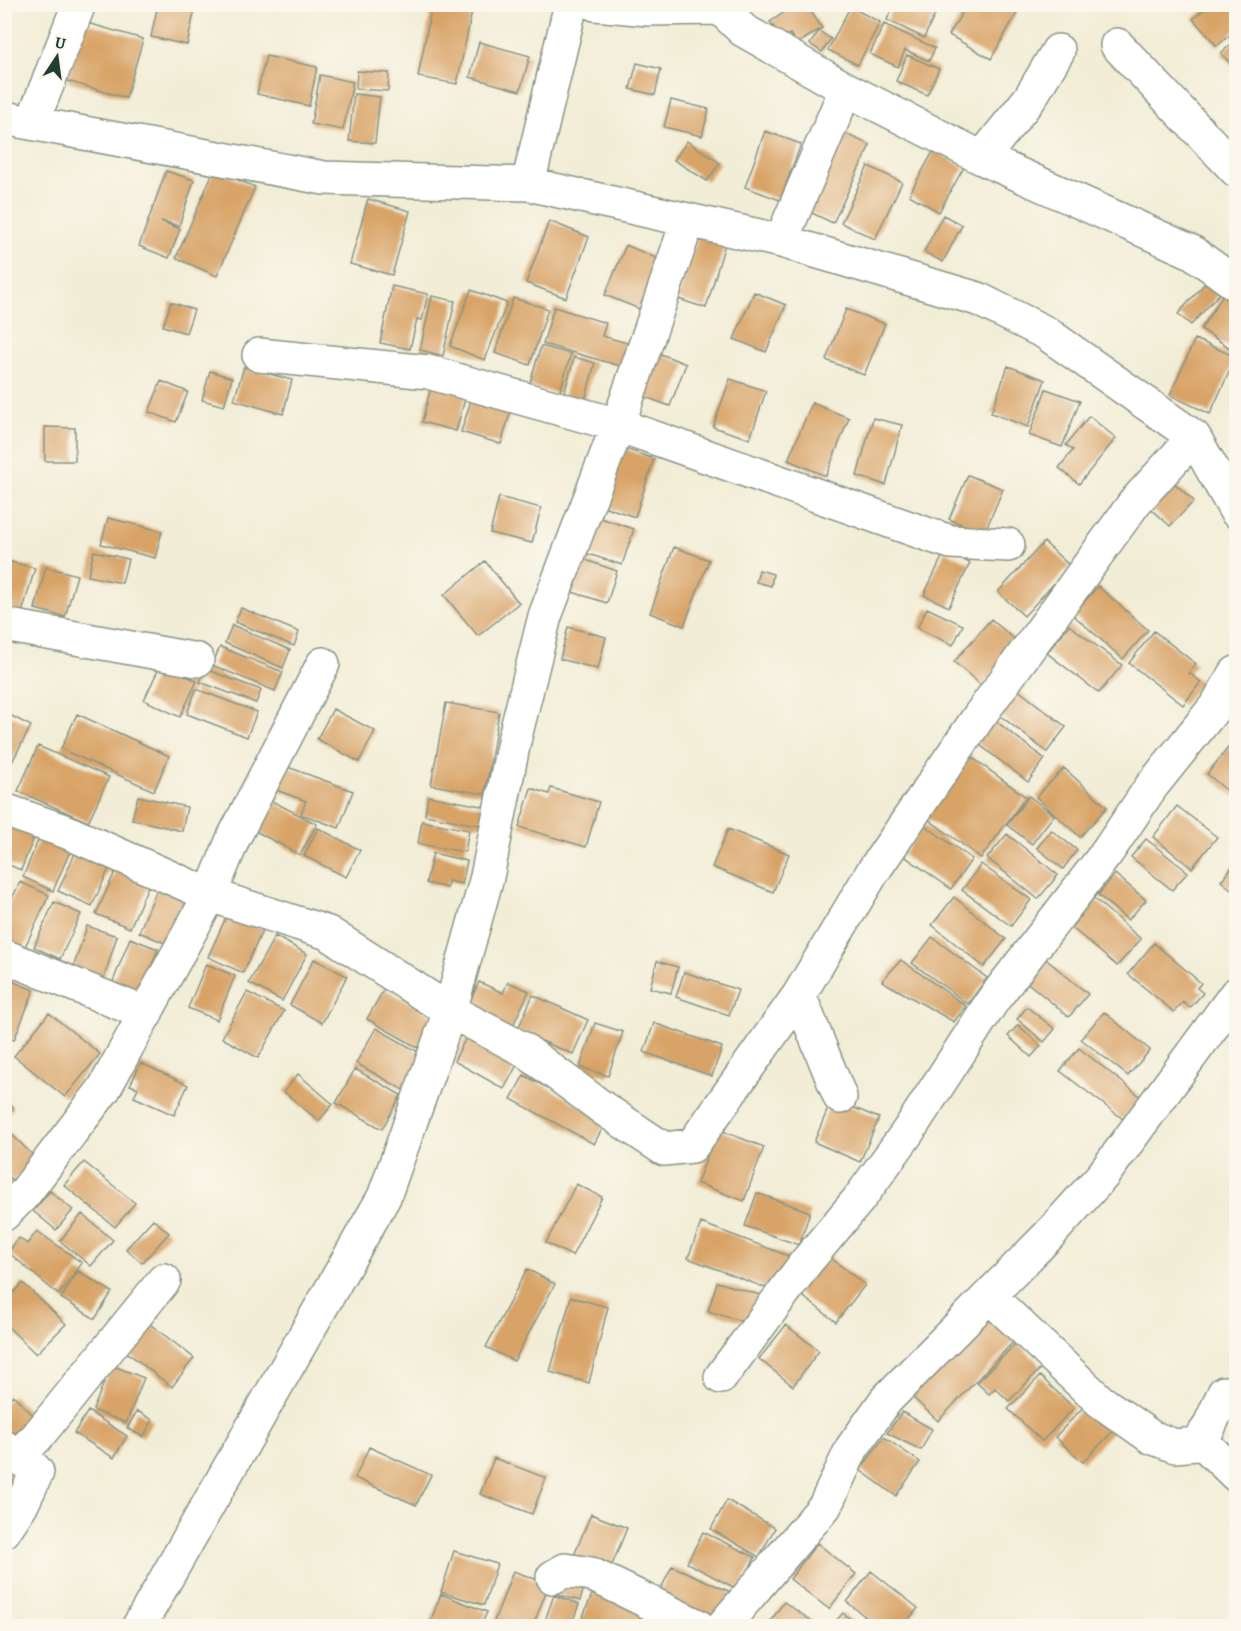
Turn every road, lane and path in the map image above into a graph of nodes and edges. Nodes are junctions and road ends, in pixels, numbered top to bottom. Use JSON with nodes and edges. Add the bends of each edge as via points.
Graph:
{"nodes":[{"id":1,"x":79,"y":4,"type":"edge"},
{"id":2,"x":571,"y":4,"type":"edge"},
{"id":3,"x":595,"y":4,"type":"edge"},
{"id":4,"x":723,"y":6,"type":"edge"},
{"id":5,"x":1117,"y":45,"type":"dead end"},
{"id":6,"x":1058,"y":51,"type":"dead end"},
{"id":7,"x":846,"y":89,"type":"junction"},
{"id":8,"x":18,"y":121,"type":"edge"},
{"id":9,"x":982,"y":158,"type":"junction"},
{"id":10,"x":1236,"y":170,"type":"edge"},
{"id":11,"x":528,"y":184,"type":"junction"},
{"id":12,"x":688,"y":220,"type":"junction"},
{"id":13,"x":781,"y":240,"type":"junction"},
{"id":14,"x":1236,"y":284,"type":"edge"},
{"id":15,"x":259,"y":356,"type":"dead end"},
{"id":16,"x":618,"y":425,"type":"junction"},
{"id":17,"x":1194,"y":437,"type":"junction"},
{"id":18,"x":1236,"y":510,"type":"edge"},
{"id":19,"x":1008,"y":545,"type":"dead end"},
{"id":20,"x":4,"y":625,"type":"edge"},
{"id":21,"x":197,"y":660,"type":"dead end"},
{"id":22,"x":323,"y":664,"type":"dead end"},
{"id":23,"x":1236,"y":674,"type":"edge"},
{"id":24,"x":4,"y":810,"type":"edge"},
{"id":25,"x":210,"y":895,"type":"junction"},
{"id":26,"x":4,"y":956,"type":"edge"},
{"id":27,"x":1236,"y":994,"type":"edge"},
{"id":28,"x":799,"y":996,"type":"junction"},
{"id":29,"x":450,"y":1011,"type":"junction"},
{"id":30,"x":146,"y":1014,"type":"junction"},
{"id":31,"x":840,"y":1097,"type":"dead end"},
{"id":32,"x":4,"y":1214,"type":"edge"},
{"id":33,"x":164,"y":1280,"type":"dead end"},
{"id":34,"x":989,"y":1296,"type":"junction"},
{"id":35,"x":721,"y":1377,"type":"dead end"},
{"id":36,"x":1224,"y":1393,"type":"dead end"},
{"id":37,"x":1202,"y":1442,"type":"junction"},
{"id":38,"x":10,"y":1452,"type":"edge"},
{"id":39,"x":1236,"y":1475,"type":"edge"},
{"id":40,"x":4,"y":1531,"type":"edge"},
{"id":41,"x":553,"y":1577,"type":"dead end"},
{"id":42,"x":139,"y":1626,"type":"edge"},
{"id":43,"x":698,"y":1626,"type":"edge"},
{"id":44,"x":723,"y":1626,"type":"edge"}],
"edges":[{"from":1,"to":8,"type":"street"},
{"from":2,"to":11,"type":"street"},
{"from":3,"to":4,"type":"street","via":[[648,9]]},
{"from":4,"to":7,"type":"street","via":[[743,30]]},
{"from":5,"to":10,"type":"street"},
{"from":6,"to":9,"type":"street","via":[[1030,98]]},
{"from":7,"to":9,"type":"street"},
{"from":7,"to":13,"type":"street"},
{"from":8,"to":11,"type":"street","via":[[324,178]]},
{"from":9,"to":14,"type":"street","via":[[1192,252]]},
{"from":11,"to":12,"type":"street"},
{"from":12,"to":13,"type":"street"},
{"from":12,"to":16,"type":"street"},
{"from":13,"to":17,"type":"street","via":[[978,299],[1046,333]]},
{"from":15,"to":16,"type":"street","via":[[428,372]]},
{"from":16,"to":19,"type":"street","via":[[951,542]]},
{"from":16,"to":29,"type":"street","via":[[545,616],[514,741],[487,877]]},
{"from":17,"to":18,"type":"street"},
{"from":17,"to":28,"type":"street","via":[[1135,502],[980,714],[872,873]]},
{"from":20,"to":21,"type":"street"},
{"from":22,"to":25,"type":"street","via":[[233,839]]},
{"from":23,"to":35,"type":"street","via":[[1108,851],[993,1000],[859,1199],[807,1261]]},
{"from":24,"to":25,"type":"street","via":[[67,832]]},
{"from":25,"to":29,"type":"street","via":[[328,933]]},
{"from":25,"to":30,"type":"street"},
{"from":26,"to":30,"type":"street"},
{"from":27,"to":34,"type":"street","via":[[1103,1175]]},
{"from":28,"to":29,"type":"street","via":[[692,1146],[664,1149],[523,1049]]},
{"from":28,"to":31,"type":"street"},
{"from":29,"to":42,"type":"street","via":[[384,1197]]},
{"from":30,"to":32,"type":"street","via":[[104,1089],[24,1194]]},
{"from":33,"to":38,"type":"street","via":[[66,1404]]},
{"from":34,"to":37,"type":"street","via":[[1100,1401],[1151,1437],[1175,1446],[1191,1447]]},
{"from":34,"to":44,"type":"street","via":[[886,1400],[852,1448],[825,1506]]},
{"from":36,"to":37,"type":"street"},
{"from":37,"to":39,"type":"street"},
{"from":38,"to":40,"type":"street","via":[[37,1472],[24,1502]]},
{"from":41,"to":43,"type":"street","via":[[565,1570],[591,1574]]}]}
